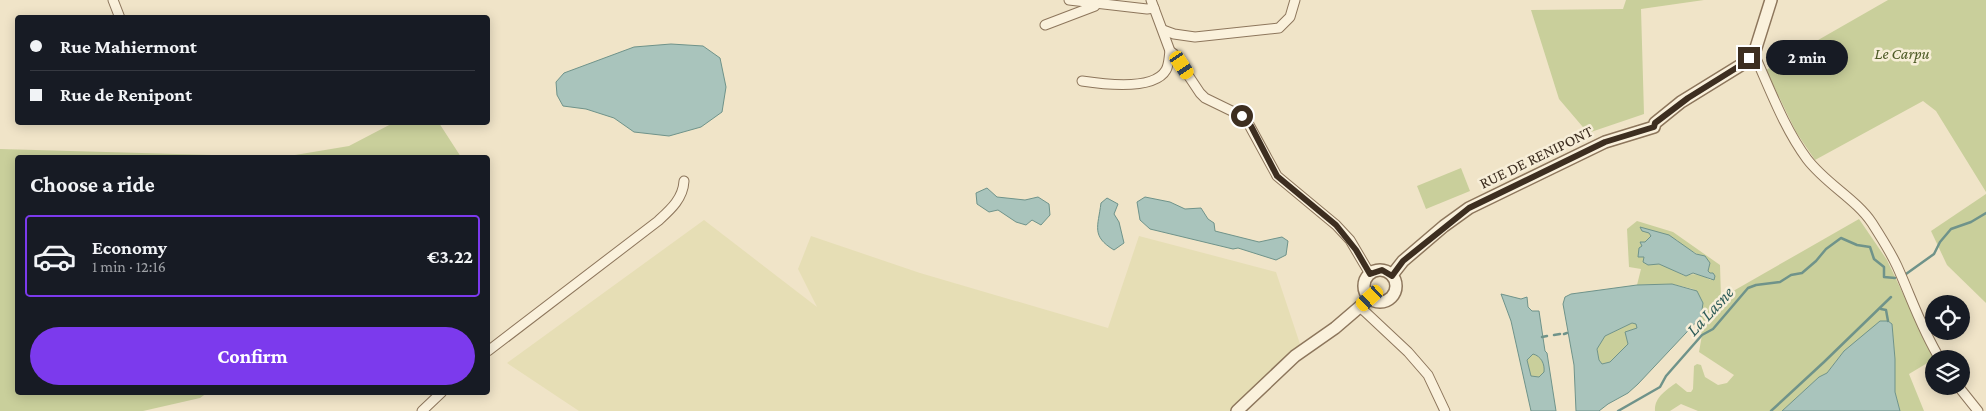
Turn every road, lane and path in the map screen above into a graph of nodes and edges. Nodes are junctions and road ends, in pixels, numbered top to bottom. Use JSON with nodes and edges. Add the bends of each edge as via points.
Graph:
{"nodes":[{"id":1,"x":113,"y":0,"type":"edge"},
{"id":2,"x":1069,"y":0,"type":"edge"},
{"id":3,"x":1295,"y":0,"type":"edge"},
{"id":4,"x":1771,"y":0,"type":"edge"},
{"id":5,"x":1100,"y":4,"type":"junction"},
{"id":6,"x":1153,"y":4,"type":"edge"},
{"id":7,"x":119,"y":15,"type":"edge"},
{"id":8,"x":1044,"y":25,"type":"dead end"},
{"id":9,"x":1163,"y":30,"type":"junction"},
{"id":10,"x":1170,"y":51,"type":"junction"},
{"id":11,"x":1754,"y":54,"type":"junction"},
{"id":12,"x":1082,"y":81,"type":"dead end"},
{"id":13,"x":684,"y":181,"type":"dead end"},
{"id":14,"x":1370,"y":274,"type":"junction"},
{"id":15,"x":1392,"y":276,"type":"junction"},
{"id":16,"x":1370,"y":298,"type":"junction"},
{"id":17,"x":1360,"y":307,"type":"junction"},
{"id":18,"x":490,"y":349,"type":"edge"},
{"id":19,"x":1934,"y":350,"type":"edge"},
{"id":20,"x":439,"y":395,"type":"edge"},
{"id":21,"x":1965,"y":395,"type":"edge"},
{"id":22,"x":422,"y":411,"type":"edge"},
{"id":23,"x":1238,"y":411,"type":"edge"},
{"id":24,"x":1445,"y":411,"type":"edge"},
{"id":25,"x":1978,"y":411,"type":"edge"}],
"edges":[{"from":1,"to":7,"type":"street"},
{"from":2,"to":5,"type":"street"},
{"from":3,"to":9,"type":"street","via":[[1290,17],[1279,28],[1196,37]]},
{"from":4,"to":11,"type":"street"},
{"from":5,"to":6,"type":"street"},
{"from":5,"to":8,"type":"street"},
{"from":6,"to":9,"type":"street"},
{"from":9,"to":10,"type":"street"},
{"from":10,"to":12,"type":"street","via":[[1166,70],[1154,79],[1116,86]]},
{"from":10,"to":14,"type":"street","via":[[1202,96],[1247,121],[1277,176],[1336,225],[1350,240]]},
{"from":11,"to":15,"type":"street","name":"RUE DE RENIPONT","via":[[1681,102],[1654,127],[1605,142],[1469,208],[1403,261]]},
{"from":11,"to":19,"type":"street","via":[[1806,158],[1861,210],[1878,232]]},
{"from":13,"to":18,"type":"street","via":[[684,188],[673,208]]},
{"from":14,"to":15,"type":"street","via":[[1382,270]]},
{"from":14,"to":16,"type":"street","via":[[1365,286]]},
{"from":15,"to":16,"type":"street","via":[[1396,285],[1393,295],[1380,302]]},
{"from":16,"to":17,"type":"street"},
{"from":17,"to":23,"type":"street","via":[[1295,356]]},
{"from":17,"to":24,"type":"street","via":[[1428,375]]},
{"from":20,"to":22,"type":"street"},
{"from":21,"to":25,"type":"street"}]}
